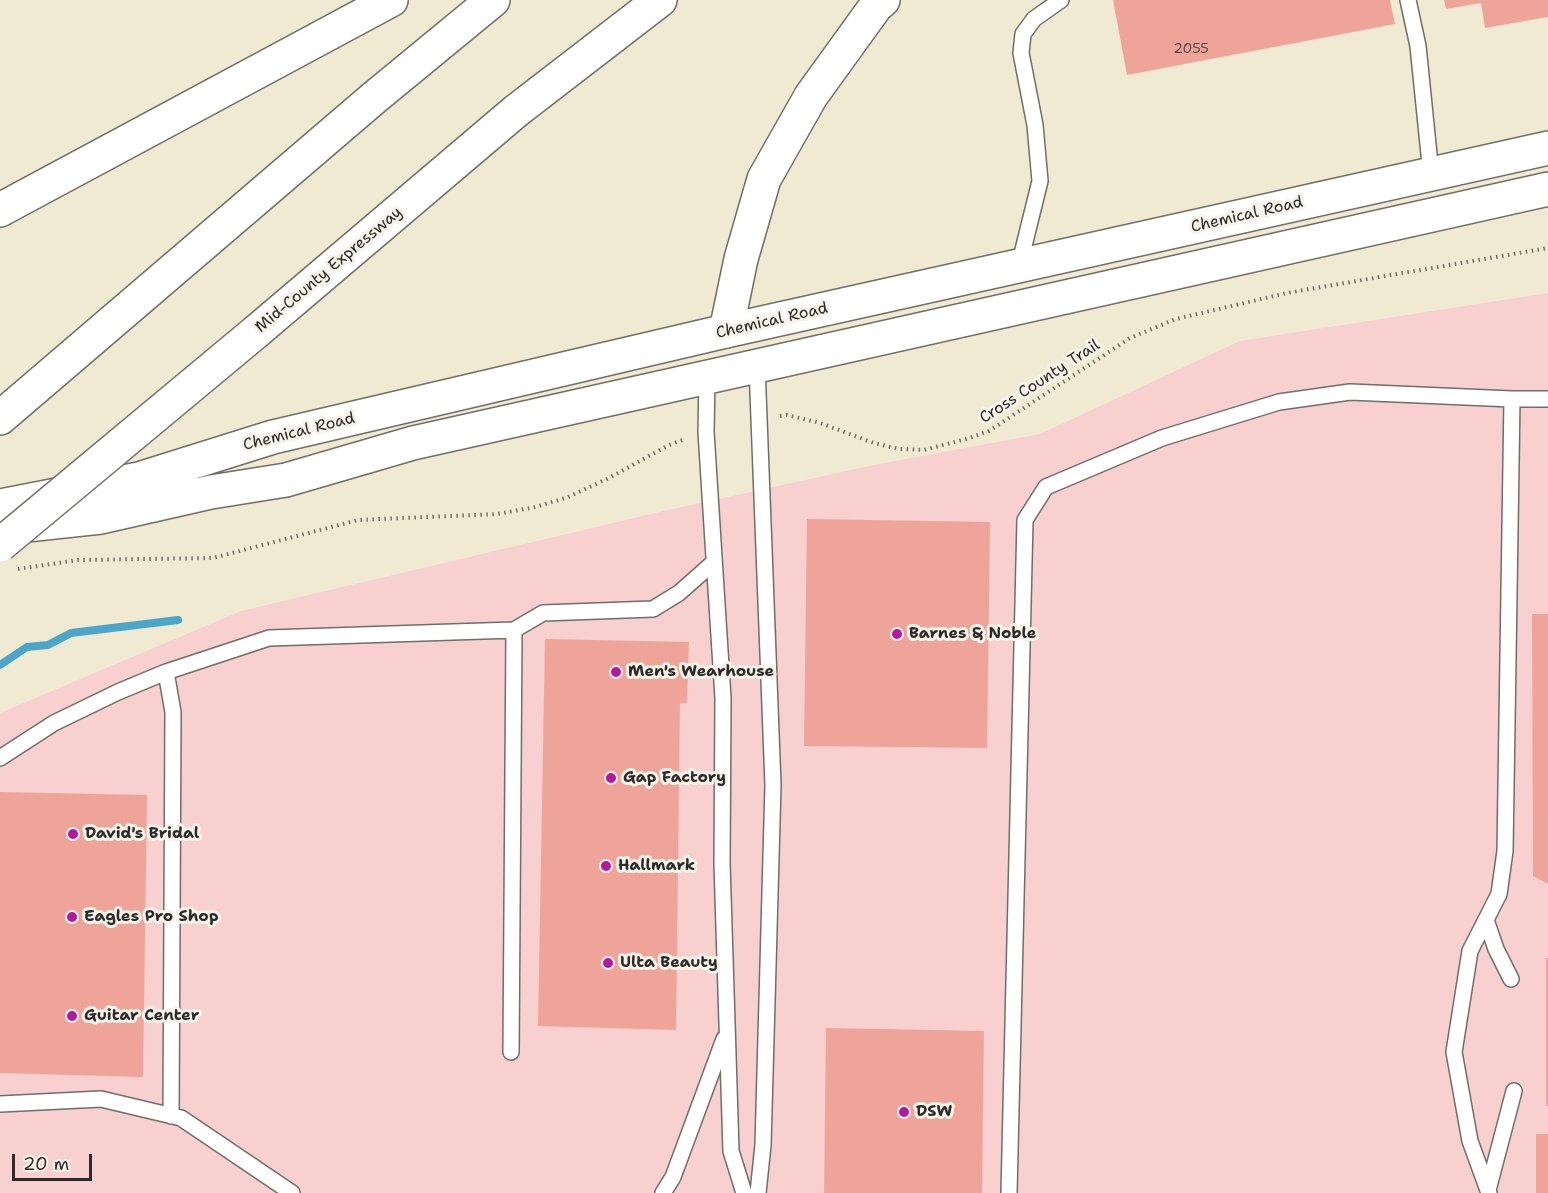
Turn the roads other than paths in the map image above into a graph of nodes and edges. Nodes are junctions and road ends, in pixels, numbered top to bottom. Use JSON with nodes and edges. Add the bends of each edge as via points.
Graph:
{"nodes":[{"id":1,"x":391,"y":0,"type":"edge"},
{"id":2,"x":493,"y":0,"type":"edge"},
{"id":3,"x":660,"y":0,"type":"edge"},
{"id":4,"x":883,"y":0,"type":"edge"},
{"id":5,"x":1061,"y":0,"type":"edge"},
{"id":6,"x":1408,"y":0,"type":"edge"},
{"id":7,"x":1548,"y":148,"type":"edge"},
{"id":8,"x":1431,"y":174,"type":"junction"},
{"id":9,"x":1548,"y":189,"type":"edge"},
{"id":10,"x":0,"y":210,"type":"edge"},
{"id":11,"x":1019,"y":266,"type":"junction"},
{"id":12,"x":726,"y":331,"type":"junction"},
{"id":13,"x":757,"y":366,"type":"junction"},
{"id":14,"x":706,"y":378,"type":"junction"},
{"id":15,"x":1512,"y":399,"type":"junction"},
{"id":16,"x":1548,"y":399,"type":"edge"},
{"id":17,"x":0,"y":418,"type":"edge"},
{"id":18,"x":0,"y":506,"type":"edge"},
{"id":19,"x":0,"y":528,"type":"edge"},
{"id":20,"x":6,"y":557,"type":"edge"},
{"id":21,"x":714,"y":562,"type":"junction"},
{"id":22,"x":514,"y":630,"type":"junction"},
{"id":23,"x":166,"y":672,"type":"junction"},
{"id":24,"x":0,"y":758,"type":"edge"},
{"id":25,"x":1486,"y":920,"type":"junction"},
{"id":26,"x":1511,"y":979,"type":"dead end"},
{"id":27,"x":727,"y":1030,"type":"junction"},
{"id":28,"x":512,"y":1052,"type":"dead end"},
{"id":29,"x":1514,"y":1091,"type":"dead end"},
{"id":30,"x":0,"y":1104,"type":"edge"},
{"id":31,"x":171,"y":1116,"type":"junction"},
{"id":32,"x":1489,"y":1192,"type":"edge"},
{"id":33,"x":292,"y":1193,"type":"edge"},
{"id":34,"x":663,"y":1193,"type":"edge"},
{"id":35,"x":744,"y":1193,"type":"edge"},
{"id":36,"x":758,"y":1193,"type":"edge"},
{"id":37,"x":1010,"y":1193,"type":"edge"}],
"edges":[{"from":1,"to":10,"type":"main road"},
{"from":2,"to":17,"type":"main road"},
{"from":3,"to":20,"type":"main road","name":"Mid-County Expressway","bridge":true,"via":[[516,111],[257,331]]},
{"from":4,"to":12,"type":"main road","via":[[811,96],[764,179]]},
{"from":5,"to":11,"type":"lane","via":[[1034,19],[1023,34],[1021,53],[1035,125],[1040,181]]},
{"from":6,"to":8,"type":"lane","via":[[1418,46]]},
{"from":7,"to":8,"type":"main road","name":"Chemical Road"},
{"from":8,"to":11,"type":"main road","name":"Chemical Road"},
{"from":9,"to":13,"type":"main road"},
{"from":11,"to":12,"type":"main road","name":"Chemical Road"},
{"from":12,"to":13,"type":"main road"},
{"from":12,"to":14,"type":"main road"},
{"from":12,"to":18,"type":"main road","name":"Chemical Road","via":[[273,437],[139,479]]},
{"from":13,"to":14,"type":"main road"},
{"from":13,"to":36,"type":"lane","via":[[773,785],[763,1144]]},
{"from":14,"to":19,"type":"main road","via":[[413,443],[286,480],[101,517]]},
{"from":14,"to":21,"type":"lane"},
{"from":15,"to":16,"type":"lane"},
{"from":15,"to":25,"type":"lane","via":[[1505,851],[1499,894]]},
{"from":15,"to":37,"type":"lane","via":[[1350,392],[1279,402],[1162,438],[1046,487],[1024,520]]},
{"from":21,"to":22,"type":"lane","via":[[679,593],[653,609],[543,613]]},
{"from":21,"to":27,"type":"lane","via":[[723,698]]},
{"from":22,"to":23,"type":"lane","via":[[269,638]]},
{"from":22,"to":28,"type":"lane"},
{"from":23,"to":24,"type":"lane","via":[[54,723]]},
{"from":23,"to":31,"type":"lane","via":[[172,712]]},
{"from":25,"to":26,"type":"lane"},
{"from":25,"to":32,"type":"lane","via":[[1470,951],[1454,1052],[1470,1141]]},
{"from":27,"to":34,"type":"lane","via":[[673,1177]]},
{"from":27,"to":35,"type":"lane","via":[[731,1151]]},
{"from":29,"to":32,"type":"lane"},
{"from":30,"to":31,"type":"lane","via":[[101,1099]]},
{"from":31,"to":33,"type":"lane","via":[[181,1118]]}]}
